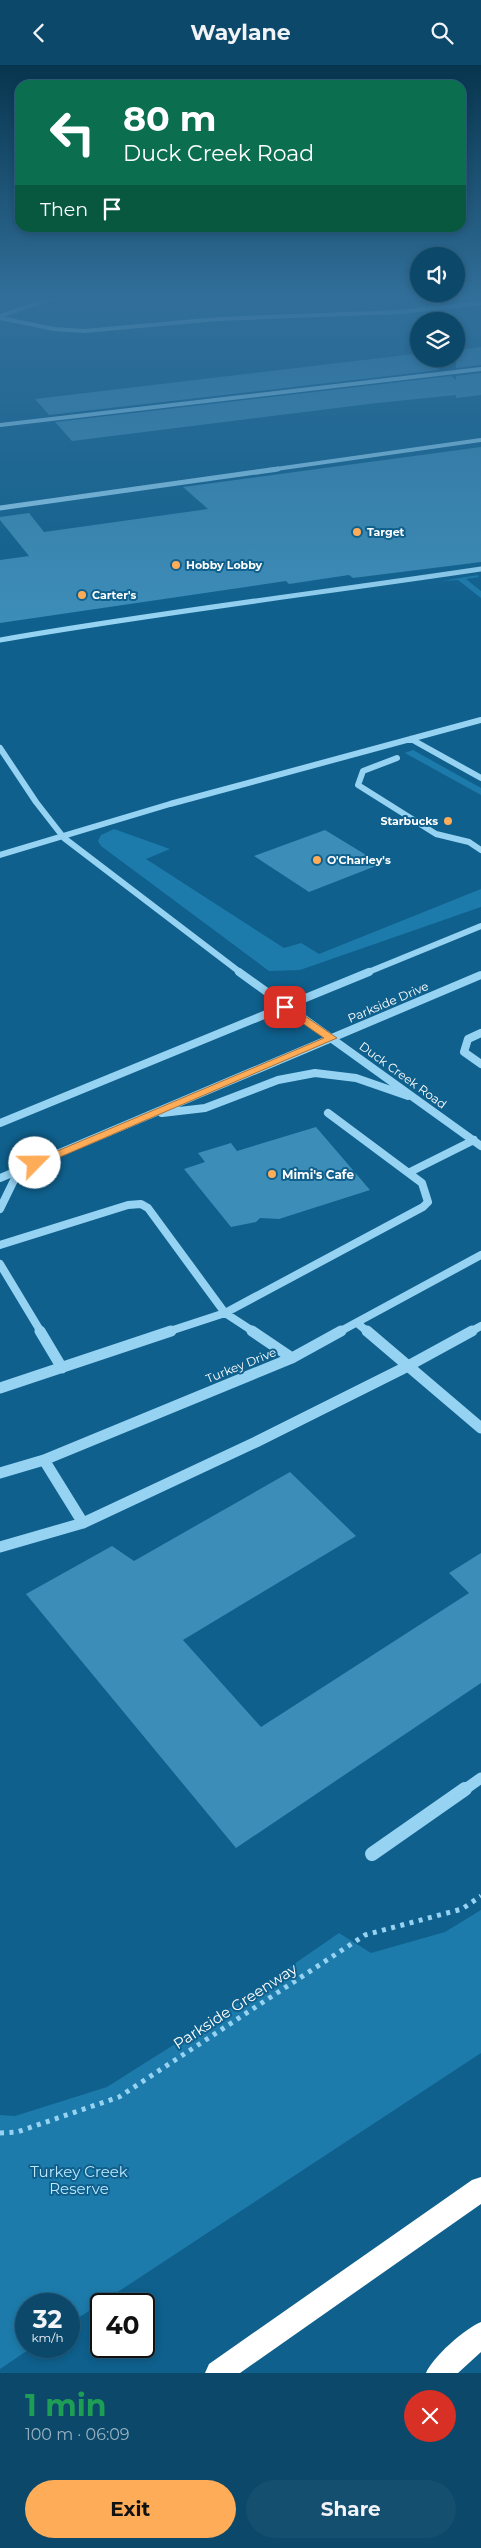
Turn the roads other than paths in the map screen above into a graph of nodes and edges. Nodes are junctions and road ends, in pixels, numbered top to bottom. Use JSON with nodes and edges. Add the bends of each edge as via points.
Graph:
{"nodes":[{"id":1,"x":183,"y":404,"type":"edge"},
{"id":2,"x":0,"y":425,"type":"edge"},
{"id":3,"x":481,"y":440,"type":"edge"},
{"id":4,"x":0,"y":508,"type":"edge"},
{"id":5,"x":481,"y":569,"type":"edge"},
{"id":6,"x":0,"y":640,"type":"edge"},
{"id":7,"x":481,"y":720,"type":"edge"},
{"id":8,"x":411,"y":739,"type":"junction"},
{"id":9,"x":0,"y":748,"type":"edge"},
{"id":10,"x":397,"y":758,"type":"dead end"},
{"id":11,"x":481,"y":778,"type":"edge"},
{"id":12,"x":64,"y":837,"type":"junction"},
{"id":13,"x":481,"y":850,"type":"edge"},
{"id":14,"x":0,"y":855,"type":"edge"},
{"id":15,"x":481,"y":926,"type":"edge"},
{"id":16,"x":481,"y":975,"type":"edge"},
{"id":17,"x":285,"y":1007,"type":"junction"},
{"id":18,"x":481,"y":1033,"type":"edge"},
{"id":19,"x":332,"y":1038,"type":"junction"},
{"id":20,"x":481,"y":1064,"type":"edge"},
{"id":21,"x":420,"y":1101,"type":"junction"},
{"id":22,"x":328,"y":1113,"type":"dead end"},
{"id":23,"x":149,"y":1115,"type":"junction"},
{"id":24,"x":0,"y":1123,"type":"edge"},
{"id":25,"x":478,"y":1143,"type":"edge"},
{"id":26,"x":18,"y":1170,"type":"junction"},
{"id":27,"x":410,"y":1172,"type":"junction"},
{"id":28,"x":0,"y":1178,"type":"edge"},
{"id":29,"x":0,"y":1209,"type":"edge"},
{"id":30,"x":0,"y":1245,"type":"edge"},
{"id":31,"x":481,"y":1255,"type":"edge"},
{"id":32,"x":0,"y":1264,"type":"edge"},
{"id":33,"x":225,"y":1313,"type":"junction"},
{"id":34,"x":357,"y":1323,"type":"junction"},
{"id":35,"x":481,"y":1325,"type":"edge"},
{"id":36,"x":292,"y":1358,"type":"junction"},
{"id":37,"x":408,"y":1366,"type":"junction"},
{"id":38,"x":62,"y":1368,"type":"junction"},
{"id":39,"x":0,"y":1388,"type":"edge"},
{"id":40,"x":481,"y":1428,"type":"edge"},
{"id":41,"x":44,"y":1460,"type":"junction"},
{"id":42,"x":0,"y":1473,"type":"edge"},
{"id":43,"x":83,"y":1523,"type":"junction"},
{"id":44,"x":0,"y":1547,"type":"edge"},
{"id":45,"x":481,"y":1778,"type":"edge"},
{"id":46,"x":372,"y":1854,"type":"dead end"},
{"id":47,"x":481,"y":2189,"type":"edge"},
{"id":48,"x":481,"y":2335,"type":"edge"},
{"id":49,"x":218,"y":2373,"type":"edge"},
{"id":50,"x":439,"y":2373,"type":"edge"}],
"edges":[{"from":1,"to":2,"type":"street"},
{"from":3,"to":4,"type":"street"},
{"from":5,"to":6,"type":"street","via":[[119,619]]},
{"from":7,"to":8,"type":"street"},
{"from":8,"to":11,"type":"street"},
{"from":8,"to":12,"type":"street","via":[[170,804]]},
{"from":9,"to":12,"type":"street","name":"Duck Creek Road"},
{"from":10,"to":13,"type":"street","via":[[363,771],[358,785],[436,834],[469,842]]},
{"from":12,"to":14,"type":"street"},
{"from":12,"to":17,"type":"street","name":"Duck Creek Road"},
{"from":15,"to":17,"type":"street"},
{"from":16,"to":19,"type":"street","name":"Parkside Drive"},
{"from":17,"to":19,"type":"street","name":"Duck Creek Road"},
{"from":17,"to":24,"type":"street"},
{"from":18,"to":20,"type":"street","via":[[468,1039],[464,1052]]},
{"from":19,"to":21,"type":"street","name":"Duck Creek Road"},
{"from":19,"to":23,"type":"street","name":"Parkside Drive"},
{"from":21,"to":23,"type":"street","via":[[348,1075],[318,1072],[280,1078],[210,1107]]},
{"from":21,"to":25,"type":"street","name":"Duck Creek Road"},
{"from":22,"to":27,"type":"street"},
{"from":23,"to":26,"type":"street","name":"Parkside Drive"},
{"from":25,"to":27,"type":"street"},
{"from":26,"to":28,"type":"street","name":"Parkside Drive"},
{"from":26,"to":29,"type":"street"},
{"from":27,"to":33,"type":"street","via":[[426,1191],[428,1202],[423,1207]]},
{"from":30,"to":33,"type":"street","via":[[128,1205],[142,1205],[148,1208]]},
{"from":31,"to":34,"type":"street","name":"Turkey Drive"},
{"from":32,"to":38,"type":"street"},
{"from":33,"to":36,"type":"street"},
{"from":33,"to":38,"type":"street"},
{"from":34,"to":36,"type":"street","name":"Turkey Drive"},
{"from":34,"to":37,"type":"street"},
{"from":35,"to":37,"type":"street"},
{"from":36,"to":41,"type":"street","name":"Turkey Drive"},
{"from":37,"to":40,"type":"street"},
{"from":37,"to":43,"type":"street","via":[[256,1443]]},
{"from":38,"to":39,"type":"street"},
{"from":41,"to":42,"type":"street","name":"Turkey Drive"},
{"from":41,"to":43,"type":"street"},
{"from":43,"to":44,"type":"street"},
{"from":45,"to":46,"type":"street"},
{"from":47,"to":49,"type":"highway"},
{"from":48,"to":50,"type":"highway"}]}
